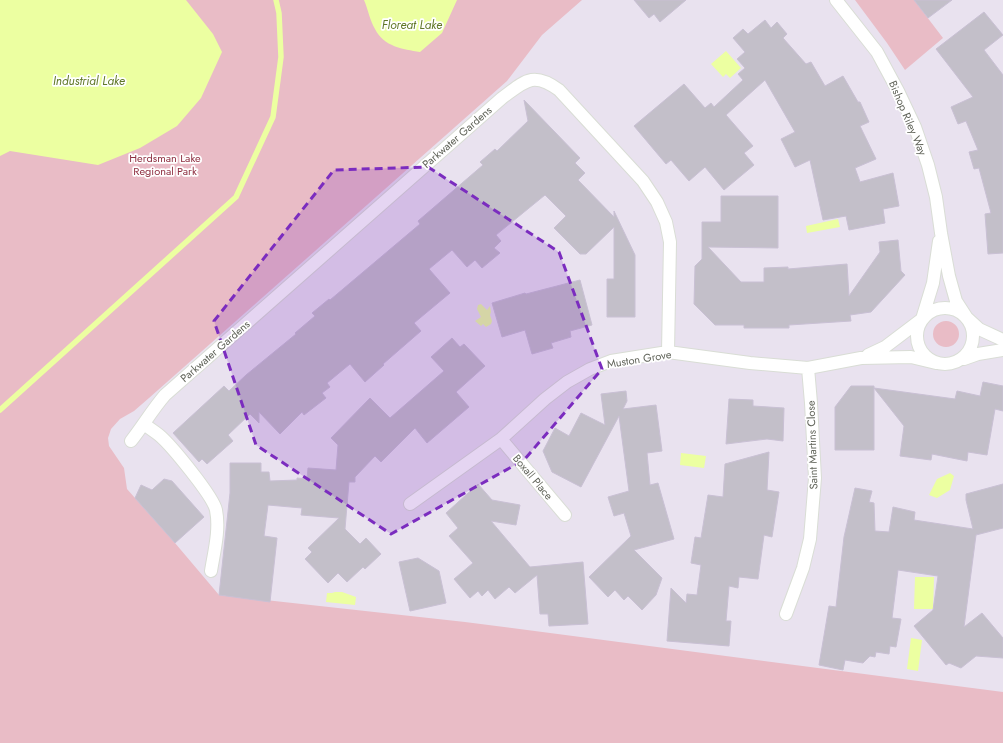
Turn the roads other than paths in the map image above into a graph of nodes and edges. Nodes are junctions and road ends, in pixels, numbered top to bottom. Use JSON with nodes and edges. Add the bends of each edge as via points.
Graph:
{"nodes":[{"id":1,"x":836,"y":0,"type":"edge"},
{"id":2,"x":940,"y":233,"type":"junction"},
{"id":3,"x":967,"y":318,"type":"junction"},
{"id":4,"x":922,"y":319,"type":"junction"},
{"id":5,"x":1003,"y":340,"type":"edge"},
{"id":6,"x":1003,"y":350,"type":"edge"},
{"id":7,"x":668,"y":352,"type":"junction"},
{"id":8,"x":861,"y":358,"type":"junction"},
{"id":9,"x":936,"y":363,"type":"junction"},
{"id":10,"x":955,"y":363,"type":"junction"},
{"id":11,"x":808,"y":368,"type":"junction"},
{"id":12,"x":144,"y":424,"type":"junction"},
{"id":13,"x":501,"y":439,"type":"junction"},
{"id":14,"x":131,"y":441,"type":"dead end"},
{"id":15,"x":410,"y":504,"type":"dead end"},
{"id":16,"x":565,"y":515,"type":"dead end"},
{"id":17,"x":211,"y":572,"type":"dead end"},
{"id":18,"x":786,"y":614,"type":"dead end"}],
"edges":[{"from":1,"to":2,"type":"street","name":"Bishop Riley Way","via":[[877,52],[915,127],[936,197]]},
{"from":2,"to":3,"type":"street","name":"Bishop Riley Way","via":[[956,301]]},
{"from":2,"to":4,"type":"street","via":[[933,282]]},
{"from":3,"to":4,"type":"street","via":[[955,309],[945,308],[936,309]]},
{"from":3,"to":5,"type":"street","via":[[979,329]]},
{"from":3,"to":10,"type":"street","via":[[973,331],[973,341],[970,351]]},
{"from":4,"to":8,"type":"street","via":[[885,347]]},
{"from":4,"to":9,"type":"street","via":[[917,327],[917,345],[928,359]]},
{"from":6,"to":10,"type":"street","via":[[978,354]]},
{"from":7,"to":11,"type":"street","name":"Muston Grove"},
{"from":7,"to":12,"type":"street","name":"Parkwater Gardens","via":[[670,242],[658,202],[643,181],[559,90],[540,79],[530,80],[502,98],[165,395],[152,409]]},
{"from":7,"to":13,"type":"street","name":"Muston Grove","via":[[611,361],[590,369],[550,394]]},
{"from":8,"to":9,"type":"street","name":"Muston Grove","via":[[911,357]]},
{"from":8,"to":11,"type":"street","name":"Muston Grove"},
{"from":9,"to":10,"type":"street"},
{"from":11,"to":18,"type":"street","name":"Saint Martins Close","via":[[815,478],[810,539],[803,568]]},
{"from":12,"to":14,"type":"street","name":"Parkwater Gardens"},
{"from":12,"to":17,"type":"street","via":[[159,435],[191,471],[216,509],[217,528]]},
{"from":13,"to":15,"type":"street","name":"Muston Grove"},
{"from":13,"to":16,"type":"street","name":"Boxall Place"}]}
